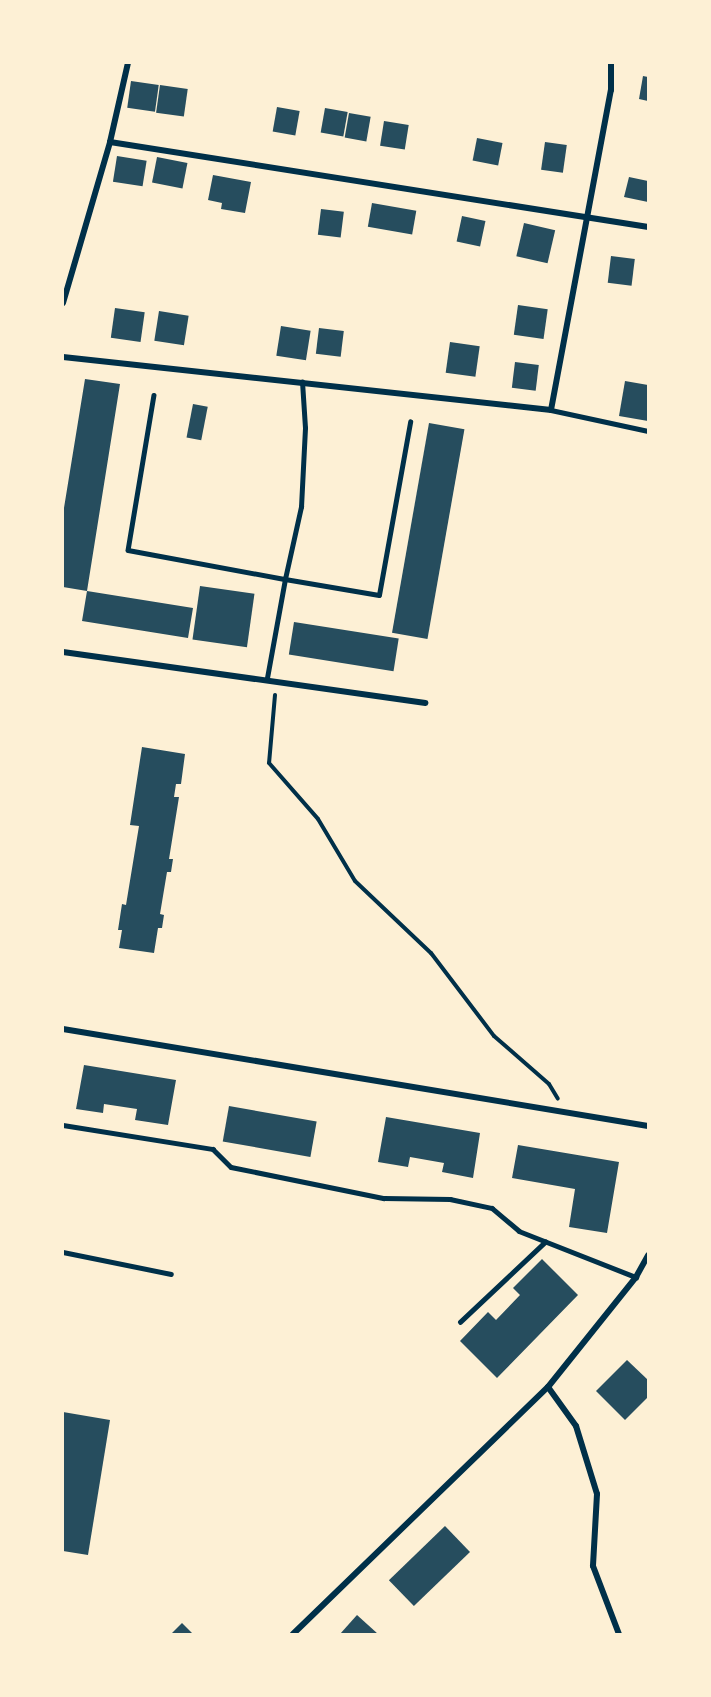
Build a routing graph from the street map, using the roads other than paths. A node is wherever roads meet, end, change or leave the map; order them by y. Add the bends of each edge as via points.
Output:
1 (128, 63) edge
2 (611, 63) edge
3 (110, 142) junction
4 (585, 216) junction
5 (648, 227) edge
6 (63, 303) edge
7 (63, 357) edge
8 (302, 382) junction
9 (154, 394) dead end
10 (551, 410) junction
11 (410, 422) dead end
12 (648, 431) edge
13 (285, 579) junction
14 (63, 652) edge
15 (267, 678) junction
16 (425, 703) dead end
17 (63, 1029) edge
18 (63, 1125) edge
19 (648, 1126) edge
20 (545, 1242) junction
21 (63, 1252) edge
22 (648, 1255) edge
23 (171, 1274) dead end
24 (636, 1277) junction
25 (460, 1322) dead end
26 (548, 1387) junction
27 (293, 1634) edge
28 (619, 1634) edge

1 - 3 street
2 - 4 street via 611,90
3 - 4 street
3 - 6 street
4 - 5 street
4 - 10 street
7 - 8 street
8 - 10 street
8 - 13 lane via 305,428 301,507
9 - 13 lane via 128,550
10 - 12 lane
11 - 13 lane via 380,595
13 - 15 lane
14 - 15 street
15 - 16 street
17 - 19 street
18 - 20 lane via 213,1149 231,1167 384,1198 450,1199 492,1208 519,1231
20 - 24 lane
20 - 25 lane
21 - 23 lane
22 - 24 street
24 - 26 street
26 - 27 street
26 - 28 street via 576,1426 597,1494 593,1566

